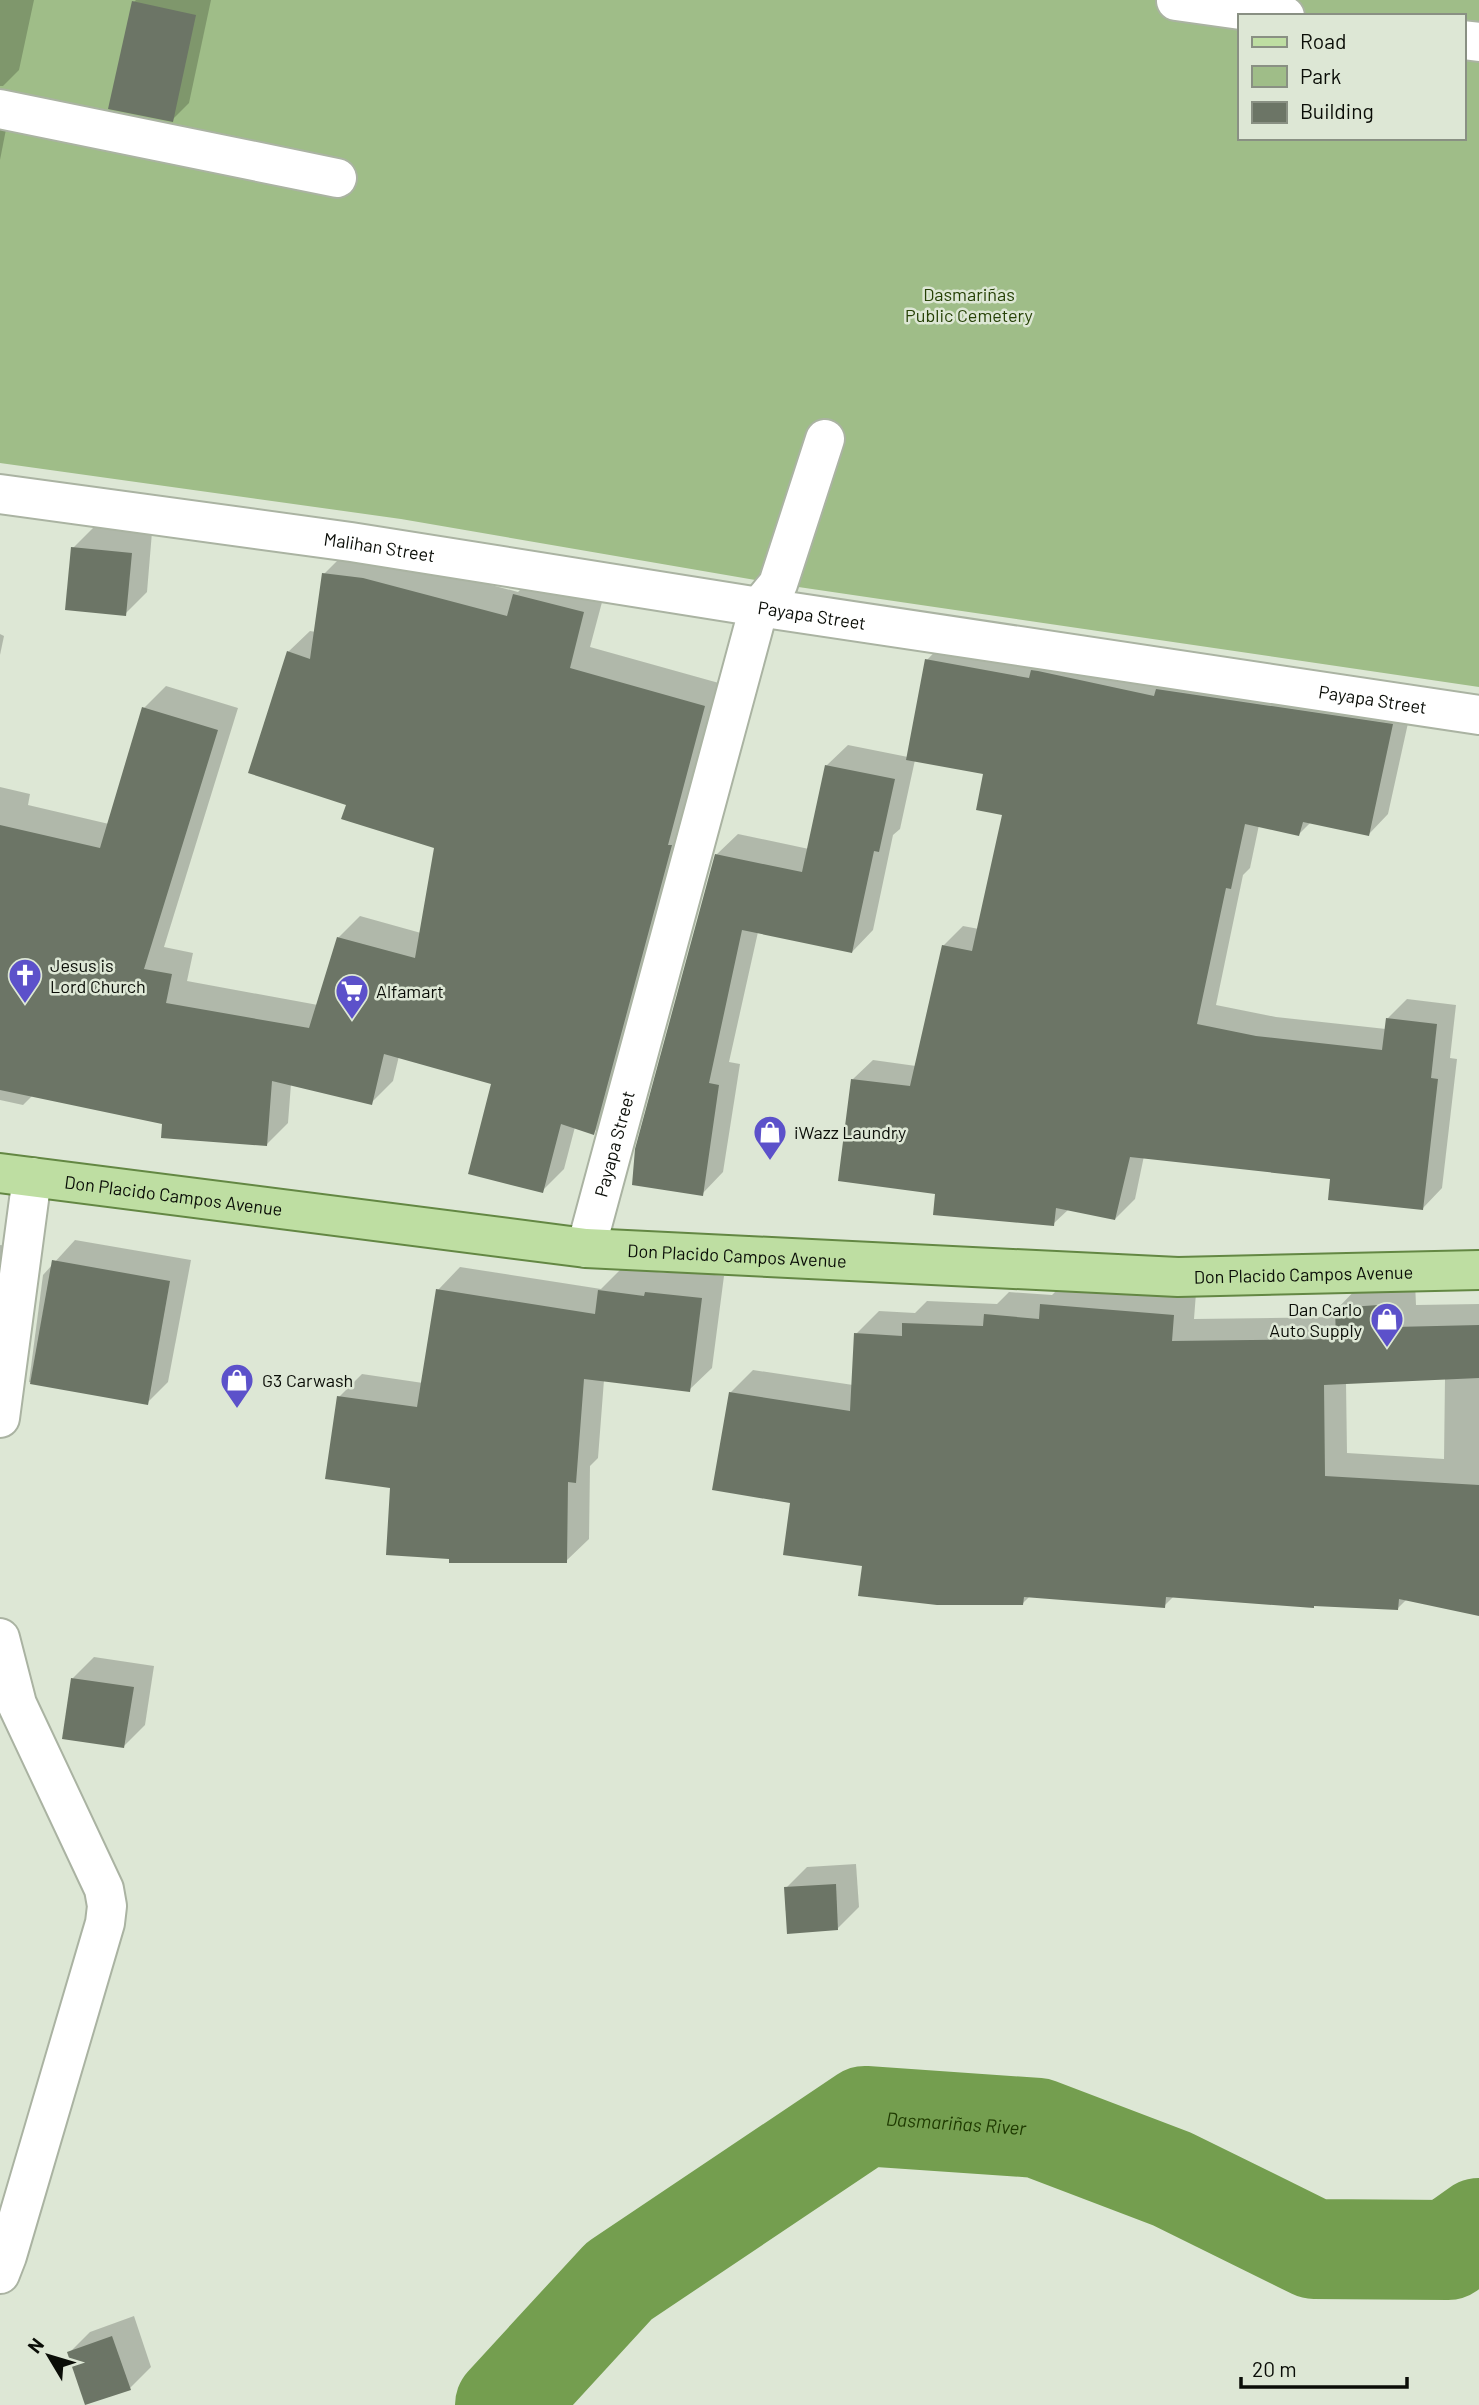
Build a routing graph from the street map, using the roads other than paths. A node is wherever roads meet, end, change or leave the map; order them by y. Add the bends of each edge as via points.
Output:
1 (1176, 1) edge
2 (1270, 14) edge
3 (0, 109) edge
4 (337, 178) dead end
5 (825, 439) dead end
6 (0, 494) edge
7 (759, 607) junction
8 (1479, 715) edge
9 (16, 1175) edge
10 (586, 1248) junction
11 (1479, 1270) edge
12 (0, 1418) edge
13 (0, 1638) edge
14 (0, 2274) edge

1 - 2 street
3 - 4 street
5 - 7 street via 778,584
6 - 7 street, Malihan Street via 339,540
7 - 8 street, Payapa Street
7 - 10 street, Payapa Street
9 - 10 main road, Don Placido Campos Avenue
9 - 12 street
10 - 11 main road, Don Placido Campos Avenue via 1178,1277
13 - 14 street via 17,1704 104,1889 107,1906

